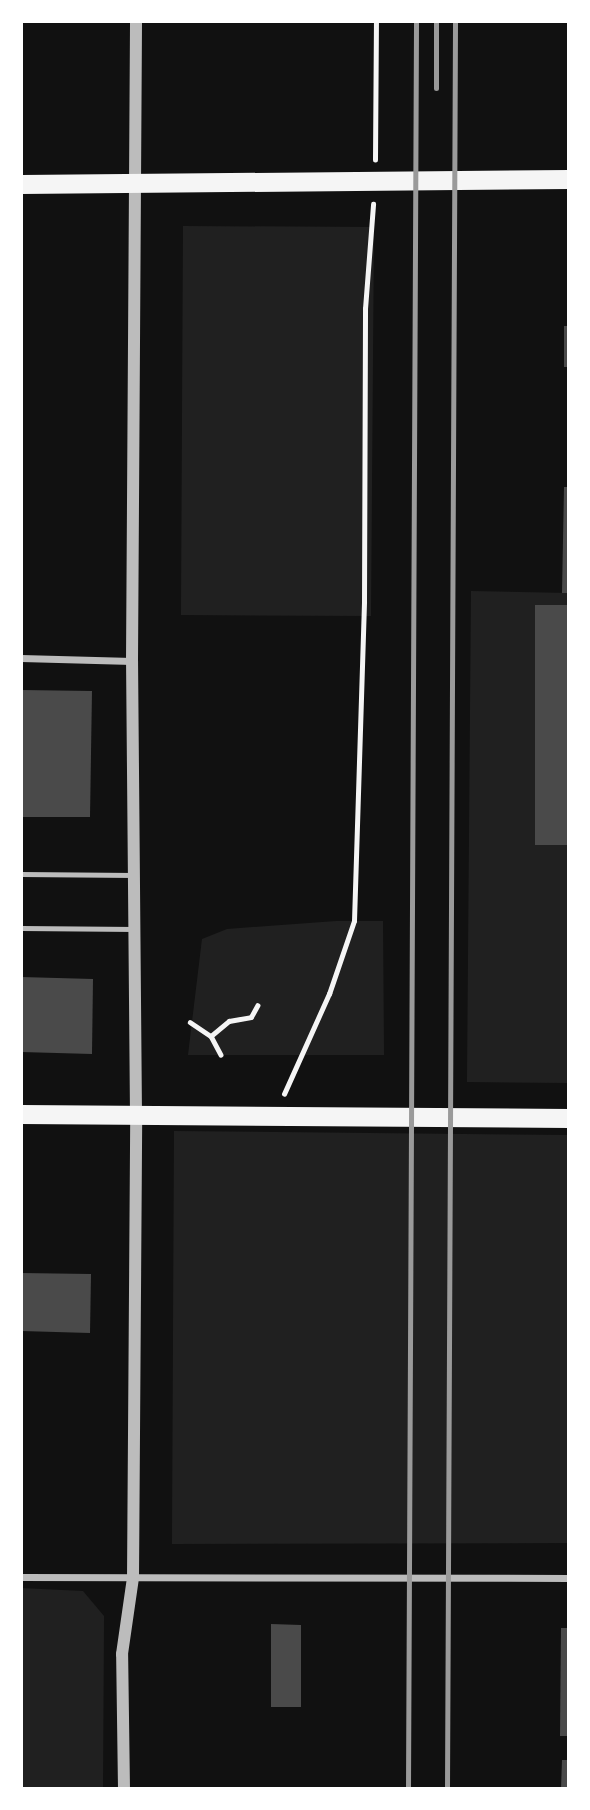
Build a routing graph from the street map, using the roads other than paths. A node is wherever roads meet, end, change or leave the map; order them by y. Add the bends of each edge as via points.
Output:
1 (136, 21) edge
2 (569, 179) edge
3 (21, 184) edge
4 (136, 184) junction
5 (21, 658) edge
6 (132, 661) junction
7 (21, 874) edge
8 (134, 875) junction
9 (21, 928) edge
10 (135, 929) junction
11 (21, 1114) edge
12 (136, 1115) junction
13 (569, 1118) edge
14 (21, 1577) edge
15 (133, 1578) junction
16 (569, 1578) edge
17 (124, 1789) edge

1 - 4 street
2 - 4 highway
3 - 4 highway
4 - 6 street
5 - 6 street
6 - 8 street
7 - 8 lane
8 - 10 street
9 - 10 lane
10 - 12 street
11 - 12 highway
12 - 13 highway
12 - 15 street
14 - 15 street
15 - 16 street
15 - 17 street via 122,1654

